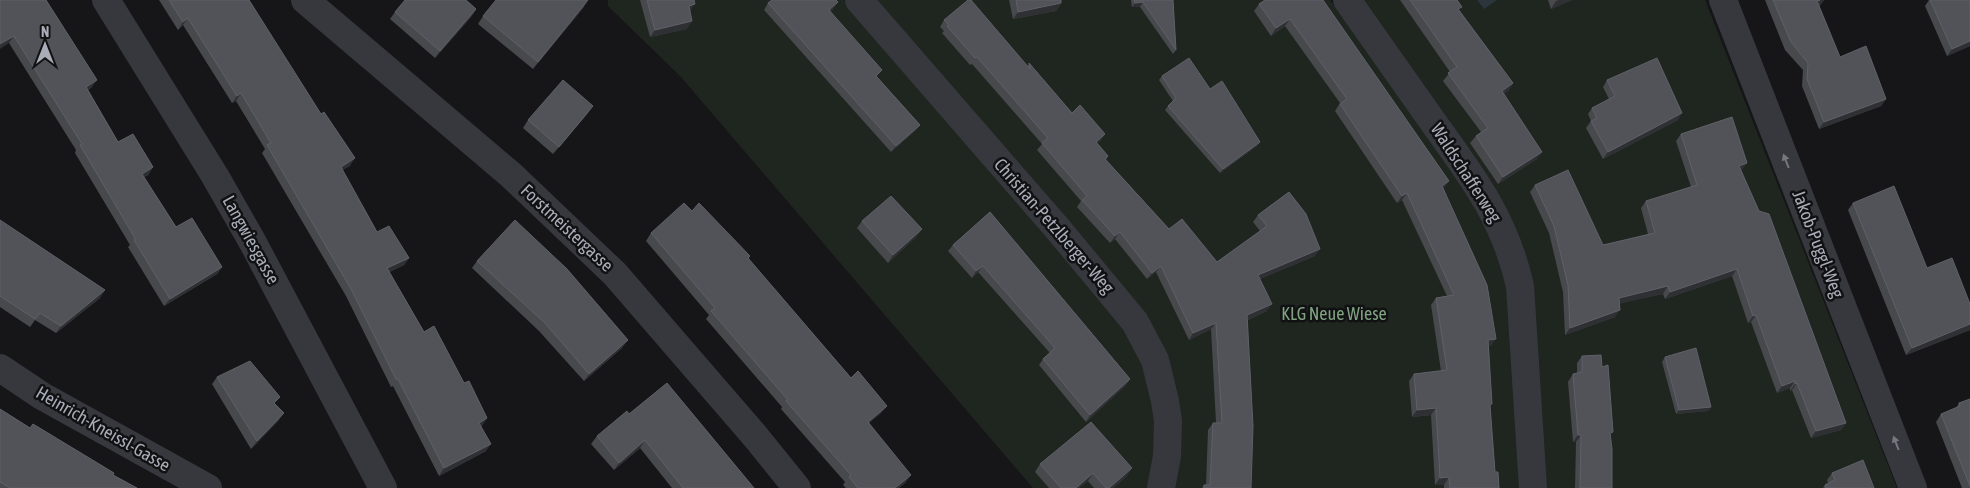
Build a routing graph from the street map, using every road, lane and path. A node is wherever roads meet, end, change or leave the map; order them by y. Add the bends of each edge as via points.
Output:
1 (106, 0) edge
2 (305, 0) edge
3 (859, 0) edge
4 (1347, 0) edge
5 (1723, 0) edge
6 (0, 368) edge
7 (208, 488) edge
8 (383, 488) edge
9 (797, 488) edge
10 (1160, 488) edge
11 (1533, 488) edge
12 (1913, 488) edge

1 - 8 street, Langwiesgasse via 220,184
2 - 9 street, Forstmeistergasse via 511,175 615,274
3 - 10 street, Christian-Petzlberger-Weg via 1135,322 1155,360 1165,401 1167,456
4 - 11 street, Waldschafferweg via 1479,186 1506,236 1520,286
12 -> 5 street, Jakob-Puggl-Weg
6 - 7 street, Heinrich-Kneissl-Gasse via 42,396

